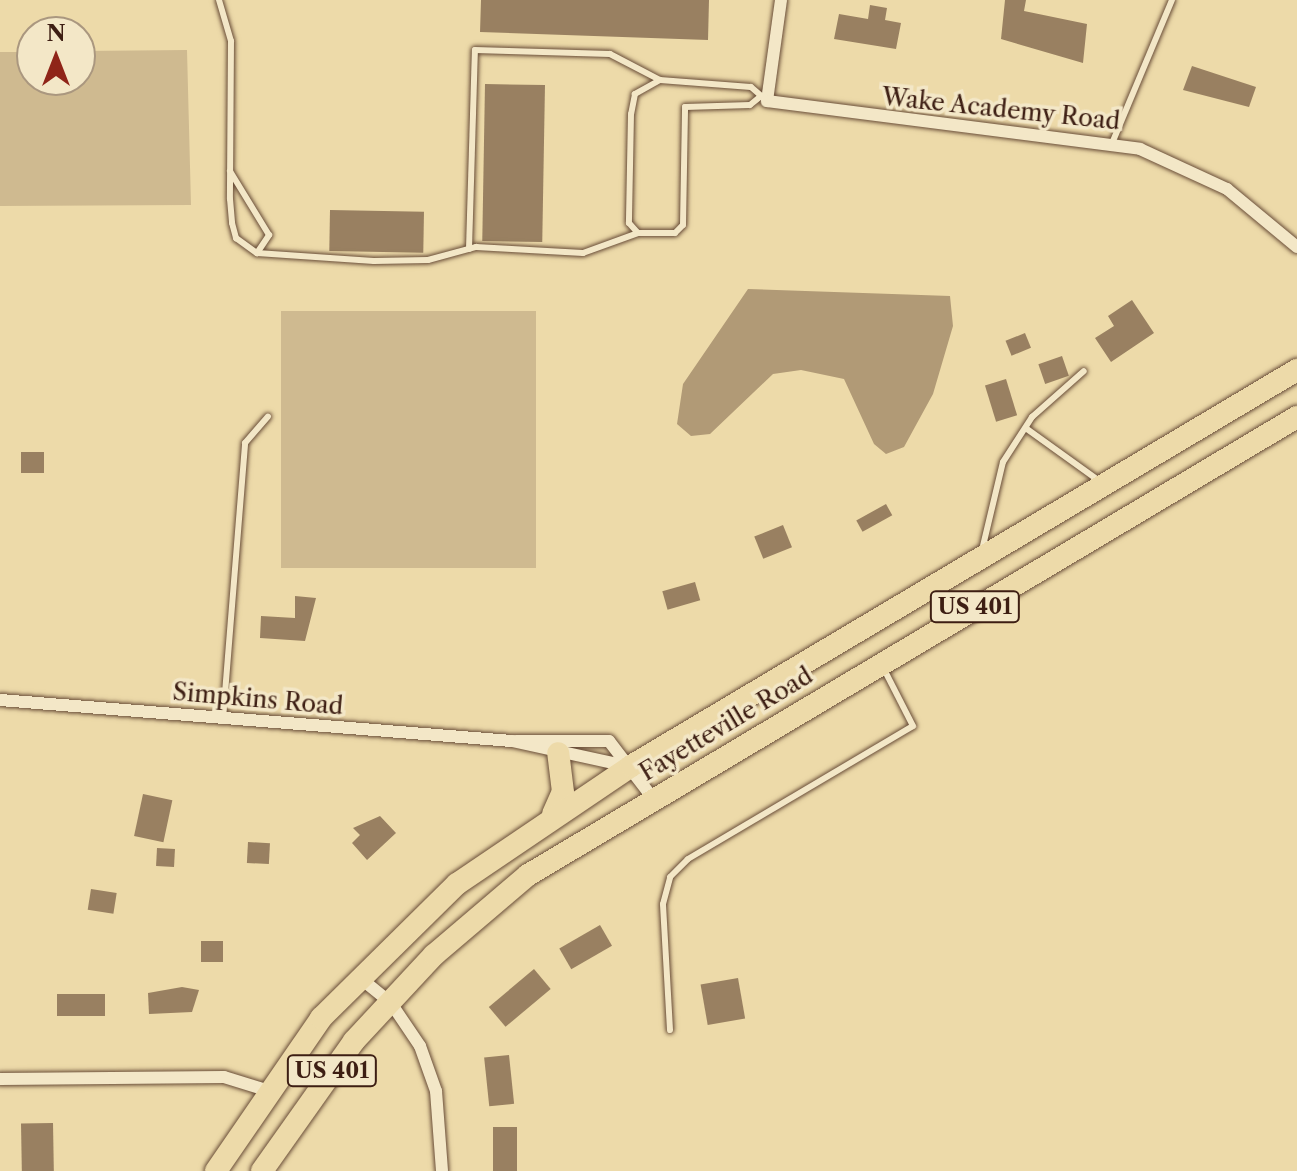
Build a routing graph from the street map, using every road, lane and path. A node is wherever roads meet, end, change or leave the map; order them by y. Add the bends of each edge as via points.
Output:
1 (219, 0) edge
2 (781, 0) edge
3 (1172, 0) edge
4 (660, 80) junction
5 (764, 98) junction
6 (1113, 141) junction
7 (230, 171) junction
8 (638, 233) junction
9 (1297, 247) edge
10 (469, 249) junction
11 (257, 253) junction
12 (1297, 370) edge
13 (1084, 371) dead end
14 (268, 417) dead end
15 (1297, 417) edge
16 (1027, 429) junction
17 (1105, 484) junction
18 (981, 558) junction
19 (880, 663) junction
20 (0, 700) edge
21 (223, 718) junction
22 (512, 741) junction
23 (558, 753) junction
24 (631, 766) junction
25 (652, 797) junction
26 (553, 814) junction
27 (359, 977) junction
28 (391, 1002) junction
29 (670, 1030) dead end
30 (0, 1079) edge
31 (266, 1090) junction
32 (216, 1171) edge
33 (262, 1171) edge
34 (442, 1171) edge

1 - 7 lane via 231,41
2 - 5 street
3 - 6 lane
4 - 5 lane via 751,87
4 - 8 lane via 635,94 631,114 629,223
4 - 10 lane via 610,54 475,50
5 - 6 street, Wake Academy Road
5 - 8 lane via 750,105 685,107 683,225 675,233
6 - 9 street, Wake Academy Road via 1227,189
7 - 11 lane via 236,238
7 - 11 lane via 269,235
8 - 10 lane via 583,253
10 - 11 lane via 428,260
12 - 17 highway, Fayetteville Road / US 401
13 - 16 lane
14 - 21 lane via 245,443
15 - 19 highway, Fayetteville Road / US 401
16 - 17 lane
16 - 18 lane via 1003,462
17 - 18 highway, Fayetteville Road / US 401
18 - 24 highway, Fayetteville Road / US 401
19 - 25 highway, Fayetteville Road / US 401
19 - 29 lane via 913,726 688,859 670,877 663,904
20 - 21 street, Simpkins Road
21 - 22 street, Simpkins Road
22 - 23 street, Simpkins Road
22 - 24 street, Simpkins Road via 609,741
23 - 24 street, Simpkins Road
23 - 26 highway via 563,792
24 - 25 street, Simpkins Road
24 - 26 highway, Fayetteville Road / US 401
25 - 28 highway, Fayetteville Road / US 401 via 528,875 434,955
26 - 27 highway, Fayetteville Road / US 401 via 457,884
27 - 28 street
27 - 31 highway, Fayetteville Road / US 401
28 - 33 highway, Fayetteville Road / US 401 via 354,1041
28 - 34 street via 420,1046 436,1091
30 - 31 street via 224,1077
31 - 32 highway, Fayetteville Road / US 401

